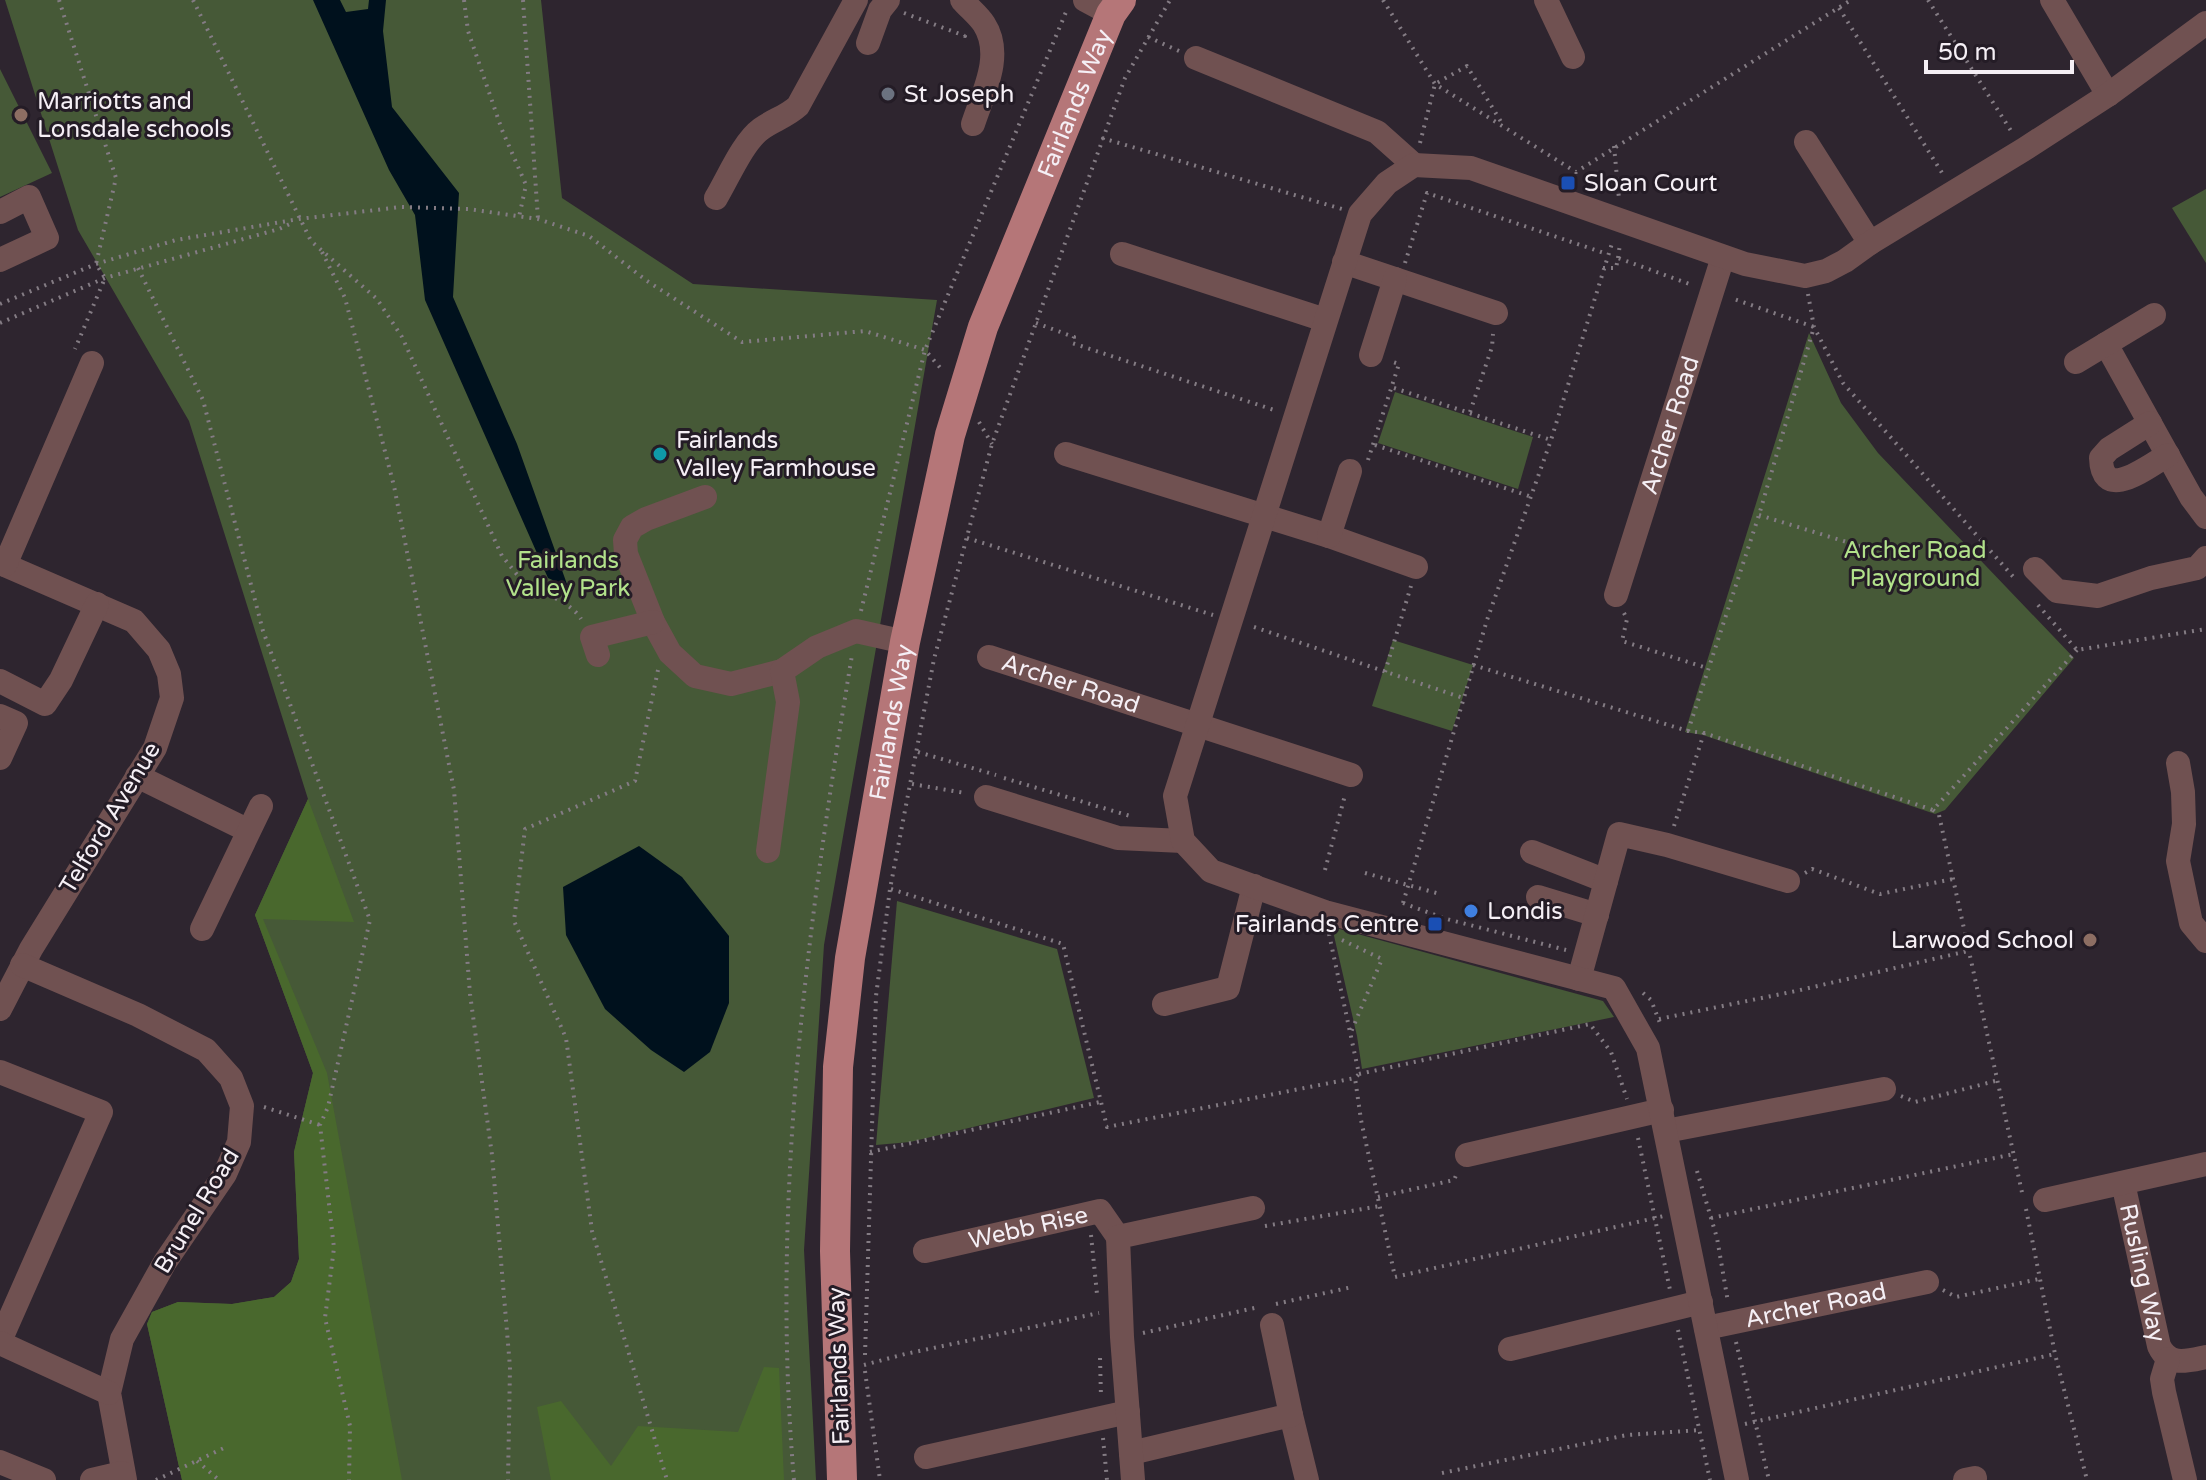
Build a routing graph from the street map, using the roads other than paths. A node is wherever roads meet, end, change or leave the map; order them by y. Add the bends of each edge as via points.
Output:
1 (856, 0) edge
2 (1546, 0) edge
3 (2052, 0) edge
4 (886, 3) edge
5 (1096, 6) edge
6 (969, 7) edge
7 (2206, 23) edge
8 (868, 43) dead end
9 (1573, 57) dead end
10 (1196, 58) road end
11 (2108, 95) junction
12 (973, 124) dead end
13 (1806, 142) dead end
14 (1414, 165) junction
15 (716, 198) dead end
16 (0, 212) edge
17 (1870, 243) junction
18 (1122, 254) dead end
19 (1723, 257) junction
20 (0, 260) edge
21 (1344, 262) junction
22 (1397, 280) junction
23 (1496, 313) road end
24 (2154, 315) dead end
25 (1325, 320) junction
26 (2106, 344) junction
27 (1371, 355) road end
28 (2076, 362) dead end
29 (92, 363) road end
30 (2150, 423) junction
31 (1066, 454) dead end
32 (2168, 455) junction
33 (1350, 471) road end
34 (705, 497) dead end
35 (1263, 516) junction
36 (2206, 517) edge
37 (1329, 536) junction
38 (2206, 558) edge
39 (2, 564) edge
40 (1416, 567) road end
41 (2026, 575) road end
42 (1616, 595) road end
43 (97, 604) junction
44 (658, 632) junction
45 (905, 642) junction
46 (595, 646) road end
47 (989, 657) dead end
48 (782, 671) junction
49 (0, 681) edge
50 (0, 716) edge
51 (1198, 724) junction
52 (0, 758) edge
53 (2178, 763) dead end
54 (1351, 775) road end
55 (137, 776) junction
56 (986, 797) road end
57 (261, 806) dead end
58 (247, 830) junction
59 (1183, 841) junction
60 (768, 851) dead end
61 (1532, 852) dead end
62 (1606, 881) junction
63 (1788, 881) road end
64 (1254, 886) junction
65 (1538, 897) dead end
66 (1597, 915) junction
67 (202, 929) dead end
68 (2206, 941) edge
69 (22, 965) junction
70 (1579, 979) junction
71 (1164, 1004) dead end
72 (0, 1009) edge
73 (0, 1072) edge
74 (1884, 1089) road end
75 (1664, 1121) junction
76 (1467, 1155) road end
77 (2206, 1164) edge
78 (2123, 1183) junction
79 (2045, 1200) dead end
80 (1253, 1208) road end
81 (1118, 1237) junction
82 (925, 1251) dead end
83 (1927, 1282) road end
84 (1701, 1302) junction
85 (1272, 1325) dead end
86 (1706, 1328) junction
87 (0, 1342) edge
88 (1510, 1349) dead end
89 (2206, 1357) edge
90 (2168, 1359) junction
91 (109, 1393) junction
92 (1128, 1412) junction
93 (1291, 1415) junction
94 (1131, 1453) junction
95 (926, 1457) dead end
96 (0, 1462) edge
97 (123, 1476) edge
98 (44, 1480) edge
99 (92, 1480) edge
100 (842, 1480) edge
101 (1133, 1480) edge
102 (1307, 1480) edge
103 (1737, 1480) edge
104 (2185, 1480) edge

1 - 15 street via 798,106 752,137
2 - 9 street
3 - 11 street
4 - 8 street
5 - 45 main road, Fairlands Way via 950,435
6 - 12 street via 985,25 993,46
7 - 11 street
10 - 14 street via 1377,132
11 - 17 street
13 - 17 street
14 - 19 street via 1471,168
14 - 21 street via 1387,183 1360,214
16 - 20 street via 29,197 47,238
17 - 19 street via 1826,271 1805,276
18 - 25 street
19 - 42 street, Archer Road
21 - 22 street
21 - 25 street
22 - 23 street
22 - 27 street
24 - 26 street
25 - 35 street
26 - 28 street
26 - 30 street
29 - 39 street, Telford Avenue
30 - 32 street
30 - 32 street via 2109,449 2101,458 2101,469 2106,477 2125,480
31 - 35 street
32 - 36 street
33 - 37 street
34 - 44 street via 646,519 632,527 625,540
35 - 37 street
35 - 51 street
37 - 40 street
38 - 41 street via 2197,568 2098,596 2057,591
39 - 43 street, Telford Avenue
43 - 49 street via 45,704
43 - 55 street, Telford Avenue via 134,621 159,650 169,674 172,698 155,748
44 - 46 street
44 - 48 street via 670,653 695,676 731,684
45 - 48 street via 856,631 817,647
45 - 100 main road, Fairlands Way via 850,958 838,1067 835,1251
47 - 51 street, Archer Road
48 - 60 street via 788,702
50 - 52 street via 16,723
51 - 54 street, Archer Road
51 - 59 street via 1175,796
53 - 68 street via 2184,824 2178,861 2191,923
55 - 58 street
55 - 69 street, Telford Avenue
56 - 59 street via 1118,838
57 - 58 street
58 - 67 street
59 - 64 street via 1211,871
61 - 62 street
62 - 63 street via 1619,834
62 - 66 street
64 - 70 street via 1327,923
64 - 71 street via 1228,988
65 - 66 street
66 - 70 street
69 - 72 street, Telford Avenue
69 - 91 street, Brunel Road via 206,1050 231,1078 242,1106 239,1142 225,1174 165,1262 122,1339
70 - 75 street via 1614,988 1648,1048
73 - 87 street via 101,1112
74 - 75 street
75 - 76 street via 1633,1117
75 - 84 street
77 - 78 street, Rusling Way
78 - 79 street, Rusling Way
78 - 90 street, Rusling Way via 2159,1346
80 - 81 street, Webb Rise
81 - 82 street, Webb Rise via 1100,1211
81 - 92 street, Webb Rise
83 - 86 street, Archer Road
84 - 86 street
84 - 88 street
85 - 93 street
86 - 103 street
87 - 91 street
89 - 90 street, Rusling Way
90 - 104 street, Rusling Way via 2162,1379
91 - 97 street, Brunel Road
92 - 94 street, Webb Rise
92 - 95 street
93 - 94 street
93 - 102 street
94 - 101 street, Webb Rise
96 - 98 street
97 - 99 street

